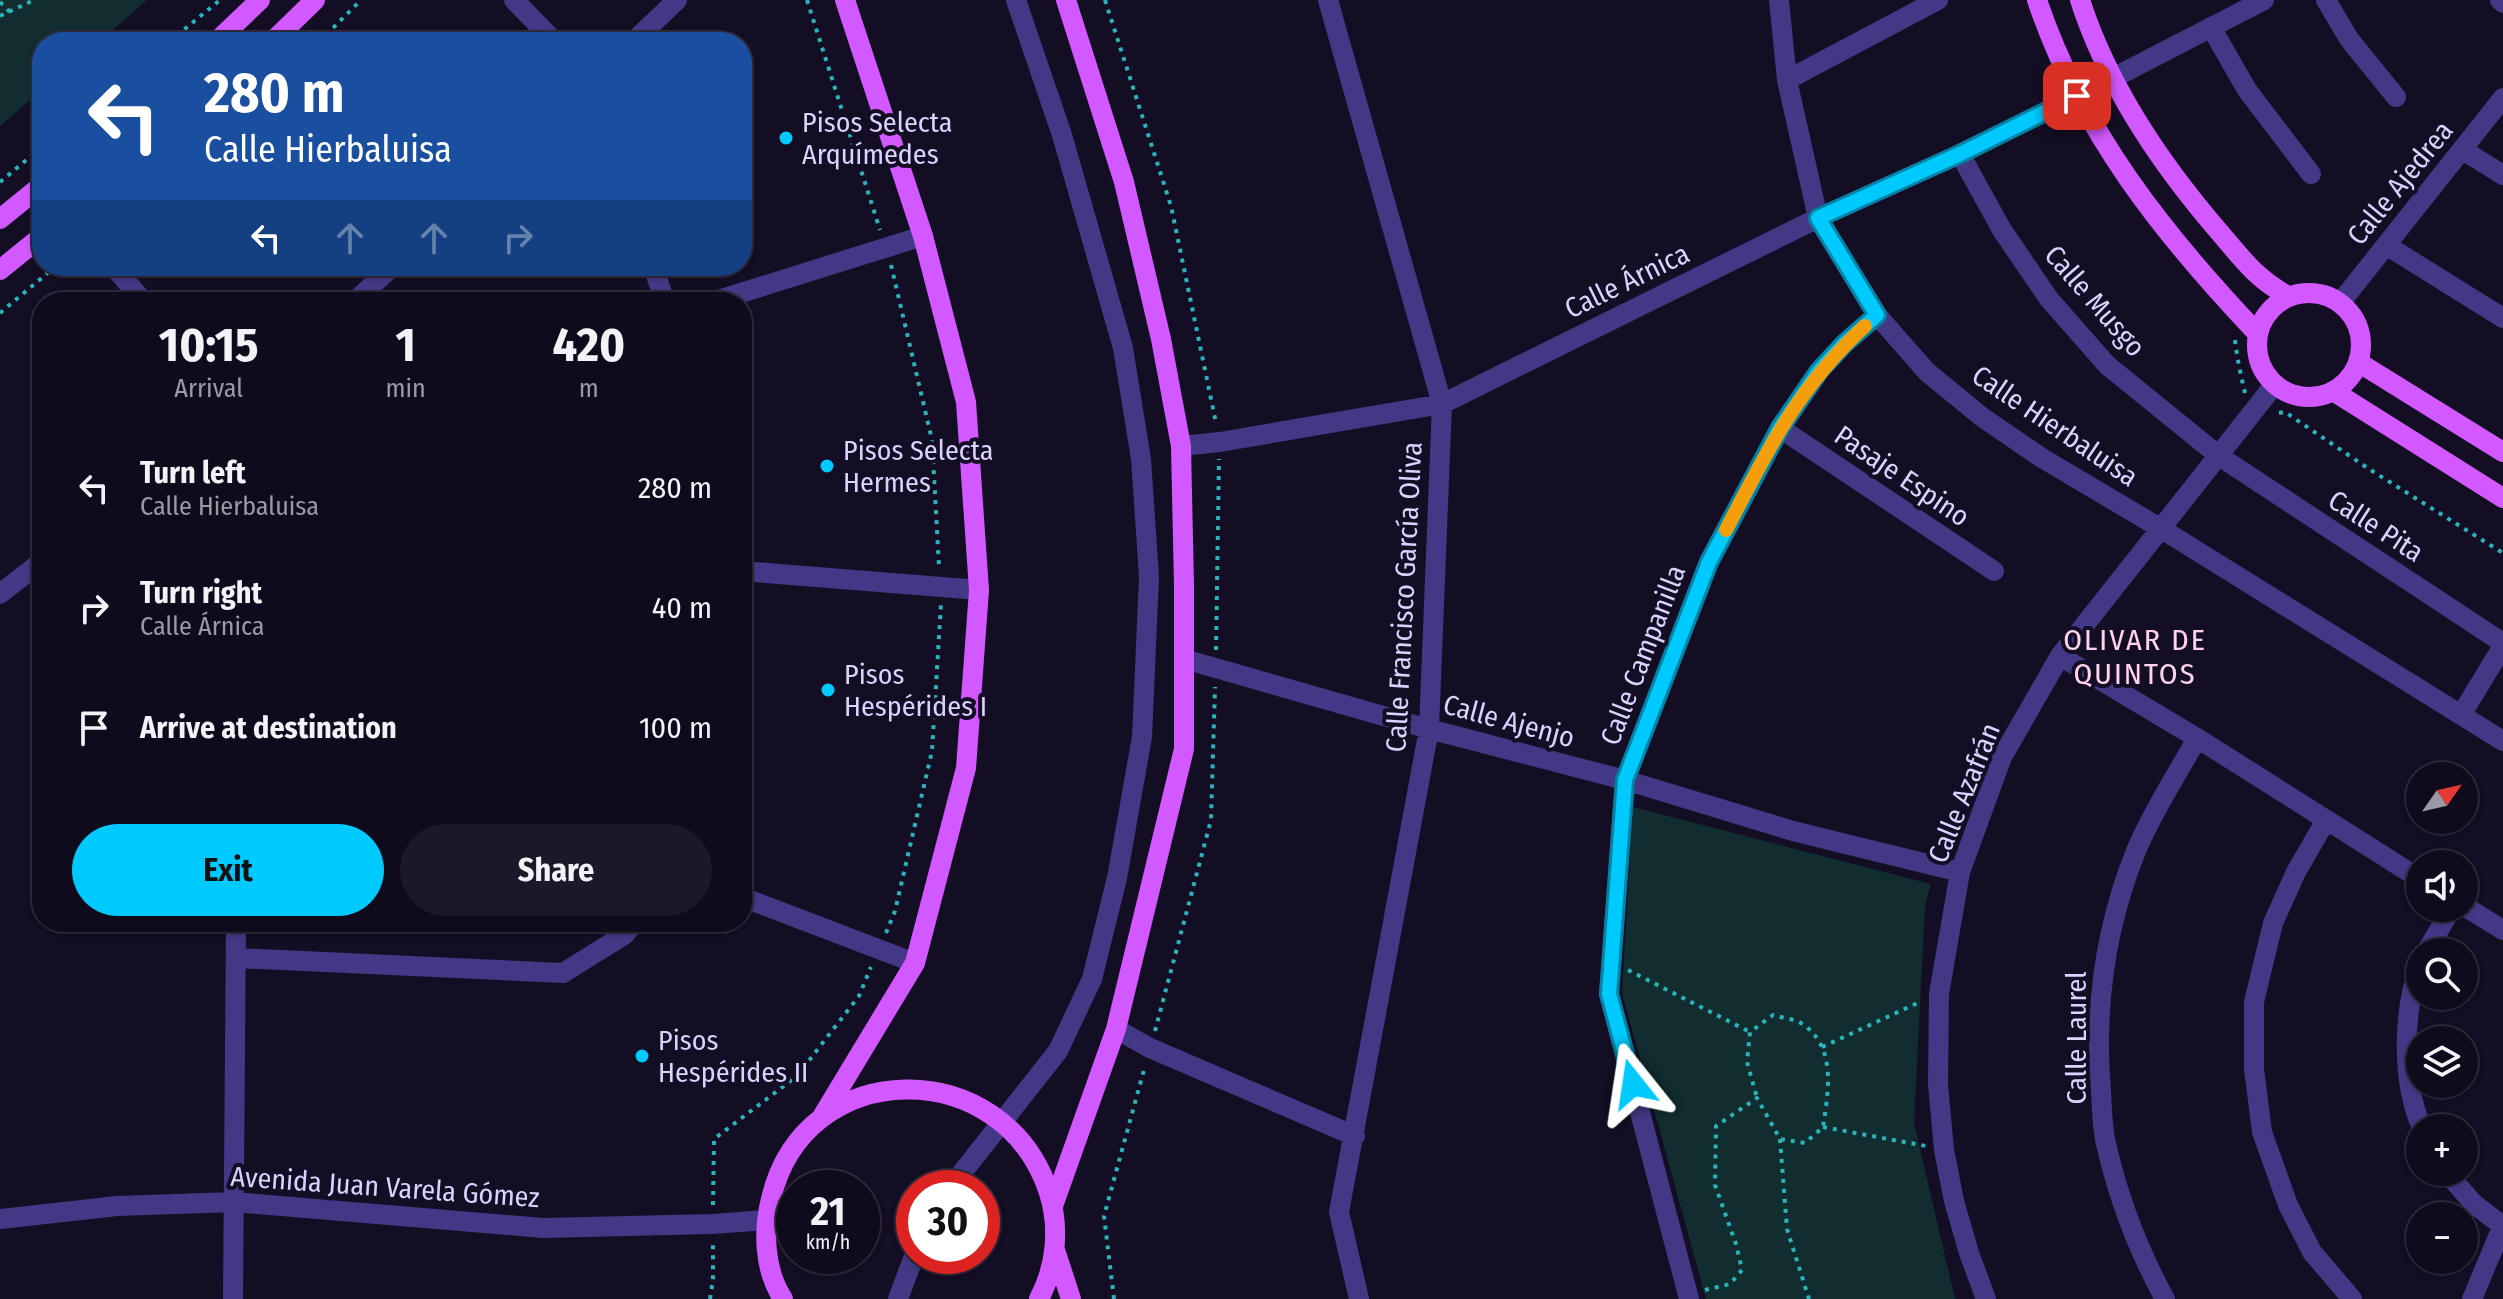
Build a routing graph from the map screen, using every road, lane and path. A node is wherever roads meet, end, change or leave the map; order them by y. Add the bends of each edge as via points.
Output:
1 (34, 0) edge
2 (220, 0) edge
3 (260, 0) edge
4 (315, 0) edge
5 (361, 0) edge
6 (514, 0) edge
7 (677, 0) edge
8 (807, 0) edge
9 (845, 0) edge
10 (1016, 0) edge
11 (1029, 0) edge
12 (1066, 0) edge
13 (1328, 0) edge
14 (1779, 0) edge
15 (1938, 0) edge
16 (2037, 0) edge
17 (2080, 0) edge
18 (2264, 0) edge
19 (2326, 0) edge
20 (0, 2) edge
21 (10, 12) junction
22 (0, 16) edge
23 (2211, 27) junction
24 (181, 32) edge
25 (226, 32) edge
26 (282, 32) edge
27 (329, 32) edge
28 (545, 32) edge
29 (643, 32) edge
30 (2113, 78) junction
31 (1787, 80) junction
32 (2077, 96) junction
33 (2396, 97) dead end
34 (2503, 98) edge
35 (2463, 150) junction
36 (1960, 154) junction
37 (32, 155) edge
38 (2311, 174) dead end
39 (2503, 175) edge
40 (0, 182) edge
41 (32, 193) edge
42 (1818, 218) junction
43 (0, 219) edge
44 (923, 236) junction
45 (32, 244) edge
46 (2386, 245) junction
47 (885, 248) junction
48 (0, 270) edge
49 (44, 276) edge
50 (122, 276) edge
51 (382, 276) edge
52 (135, 292) edge
53 (365, 292) edge
54 (744, 292) edge
55 (2288, 296) junction
56 (2340, 303) junction
57 (0, 313) edge
58 (1877, 315) junction
59 (2503, 318) edge
60 (2257, 333) junction
61 (2358, 362) junction
62 (2275, 384) junction
63 (2333, 391) junction
64 (1442, 404) junction
65 (1780, 428) junction
66 (1181, 446) junction
67 (2503, 452) edge
68 (2219, 456) junction
69 (2503, 498) edge
70 (2160, 528) junction
71 (32, 569) edge
72 (1994, 571) dead end
73 (752, 572) edge
74 (940, 587) junction
75 (979, 590) junction
76 (0, 594) edge
77 (2503, 644) edge
78 (2060, 656) junction
79 (1184, 659) junction
80 (2461, 715) junction
81 (1429, 729) junction
82 (2197, 738) junction
83 (2503, 741) edge
84 (1625, 780) junction
85 (2326, 820) junction
86 (2406, 870) edge
87 (1960, 872) junction
88 (752, 901) edge
89 (2478, 915) edge
90 (2503, 930) edge
91 (236, 932) edge
92 (627, 932) edge
93 (879, 949) junction
94 (236, 958) junction
95 (1611, 961) junction
96 (915, 963) junction
97 (1939, 994) junction
98 (2410, 1010) edge
99 (1116, 1029) junction
100 (1750, 1032) junction
101 (1822, 1047) junction
102 (1757, 1098) junction
103 (2417, 1114) edge
104 (822, 1117) junction
105 (1004, 1122) junction
106 (1823, 1127) junction
107 (1355, 1136) junction
108 (1780, 1139) junction
109 (1944, 1150) junction
110 (964, 1170) edge
111 (2458, 1186) edge
112 (234, 1202) junction
113 (1053, 1206) junction
114 (0, 1219) edge
115 (766, 1220) junction
116 (713, 1224) junction
117 (2503, 1226) edge
118 (1055, 1250) junction
119 (907, 1274) edge
120 (777, 1296) edge
121 (1688, 1297) edge
122 (233, 1299) edge
123 (710, 1299) edge
124 (898, 1299) edge
125 (1039, 1299) edge
126 (1071, 1299) edge
127 (1359, 1299) edge
128 (1809, 1299) edge
129 (1986, 1299) edge
130 (2165, 1299) edge
131 (2352, 1299) edge
132 (2472, 1299) edge

1 - 21 path
2 - 24 path
3 - 25 main road
4 - 26 main road
5 - 27 path
6 - 28 street
7 - 29 street
8 - 47 path
9 - 44 main road
10 - 105 street via 1123,348 1141,459 1149,577 1142,737 1117,878 1092,979 1058,1051
11 - 105 street via 1132,343 1154,513 1156,652 1151,738 1128,873 1098,985 1066,1054 1033,1098
12 - 66 main road via 1124,182
13 - 64 street, Calle Francisco García Oliva
14 - 31 street, Calle Hierbaluisa
15 - 31 street
16 - 32 main road
17 - 30 main road
18 - 23 street
19 - 33 street via 2349,39
20 - 21 path
21 - 22 path
23 - 30 street
23 - 38 street via 2247,90
30 - 55 main road via 2187,194 2265,283
31 - 42 street, Calle Hierbaluisa
32 - 36 street, Calle Árnica
32 - 60 main road via 2166,231
34 - 35 street, Calle Ajedrea
35 - 39 street
35 - 46 street, Calle Ajedrea
36 - 42 street, Calle Árnica
36 - 68 street, Calle Musgo via 2049,299 2107,365
37 - 40 path
41 - 43 main road
42 - 58 street, Calle Hierbaluisa
42 - 64 street, Calle Árnica
44 - 47 street
44 - 75 main road via 966,402
45 - 48 main road
46 - 56 street, Calle Ajedrea
46 - 59 street
47 - 54 street
47 - 74 path via 932,440
49 - 57 path
50 - 52 street
51 - 53 street
55 - 56 main road via 2324,294
55 - 60 main road via 2274,305
56 - 61 main road via 2359,329
58 - 65 street, Calle Campanilla via 1819,371
58 - 70 street, Calle Hierbaluisa via 1927,372 1982,417
60 - 62 main road via 2259,361
61 - 63 main road
61 - 67 main road
62 - 63 main road via 2303,397
62 - 68 street, Calle Azafrán
63 - 69 main road
64 - 66 street, Calle Árnica
64 - 81 street, Calle Francisco García Oliva
65 - 72 street, Pasaje Espino
65 - 84 street, Calle Campanilla via 1709,562
66 - 79 main road
68 - 70 street, Calle Azafrán
68 - 77 street, Calle Pita
70 - 78 street, Calle Azafrán
70 - 80 street, Calle Hierbaluisa
71 - 76 street
73 - 74 street
74 - 75 street
74 - 93 path via 932,751 895,911
75 - 96 main road via 966,768
77 - 80 street
78 - 82 street
78 - 87 street, Calle Azafrán via 2002,757
79 - 81 street, Calle Ajenjo
79 - 99 main road via 1184,749
80 - 83 street, Calle Hierbaluisa
81 - 84 street, Calle Ajenjo
81 - 107 street, Calle Francisco García Oliva
82 - 85 street
82 - 130 street, Calle Laurel via 2137,849 2117,904 2098,1022 2105,1138 2125,1208
84 - 87 street, Calle Ajenjo via 1793,831
84 - 95 street, Calle Campanilla
85 - 86 street
85 - 131 street via 2273,923 2254,1002 2254,1069 2262,1132 2288,1205 2312,1252
87 - 97 street, Calle Azafrán
88 - 93 street
89 - 90 street
91 - 94 street
92 - 94 street via 563,973
93 - 96 street
93 - 116 path via 859,996 797,1076 714,1139
94 - 112 street
95 - 100 path
95 - 121 street, Calle Campanilla via 1609,994
96 - 104 main road
97 - 101 path
97 - 109 street, Calle Azafrán
98 - 103 street via 2408,1066
99 - 107 street
99 - 113 main road
100 - 101 path via 1773,1015 1803,1024
100 - 102 path via 1747,1062
101 - 106 path via 1830,1082
102 - 108 path
102 - 121 path via 1716,1126 1715,1185 1742,1270 1730,1284
104 - 105 main road via 856,1098 907,1089 971,1101
104 - 115 main road via 788,1157 775,1181
105 - 110 street
105 - 113 main road via 1043,1175
106 - 108 path via 1805,1143
106 - 109 path
107 - 127 street, Calle Francisco García Oliva via 1339,1212
108 - 128 path via 1787,1229
109 - 129 street, Calle Azafrán via 1954,1201
111 - 117 street
112 - 114 street, Avenida Juan Varela Gómez via 117,1206
112 - 116 street, Avenida Juan Varela Gómez via 543,1228
112 - 122 street
113 - 118 main road
115 - 116 street, Avenida Juan Varela Gómez
115 - 120 main road via 767,1256
116 - 123 path
117 - 132 street
118 - 125 main road
118 - 126 main road
119 - 124 street

